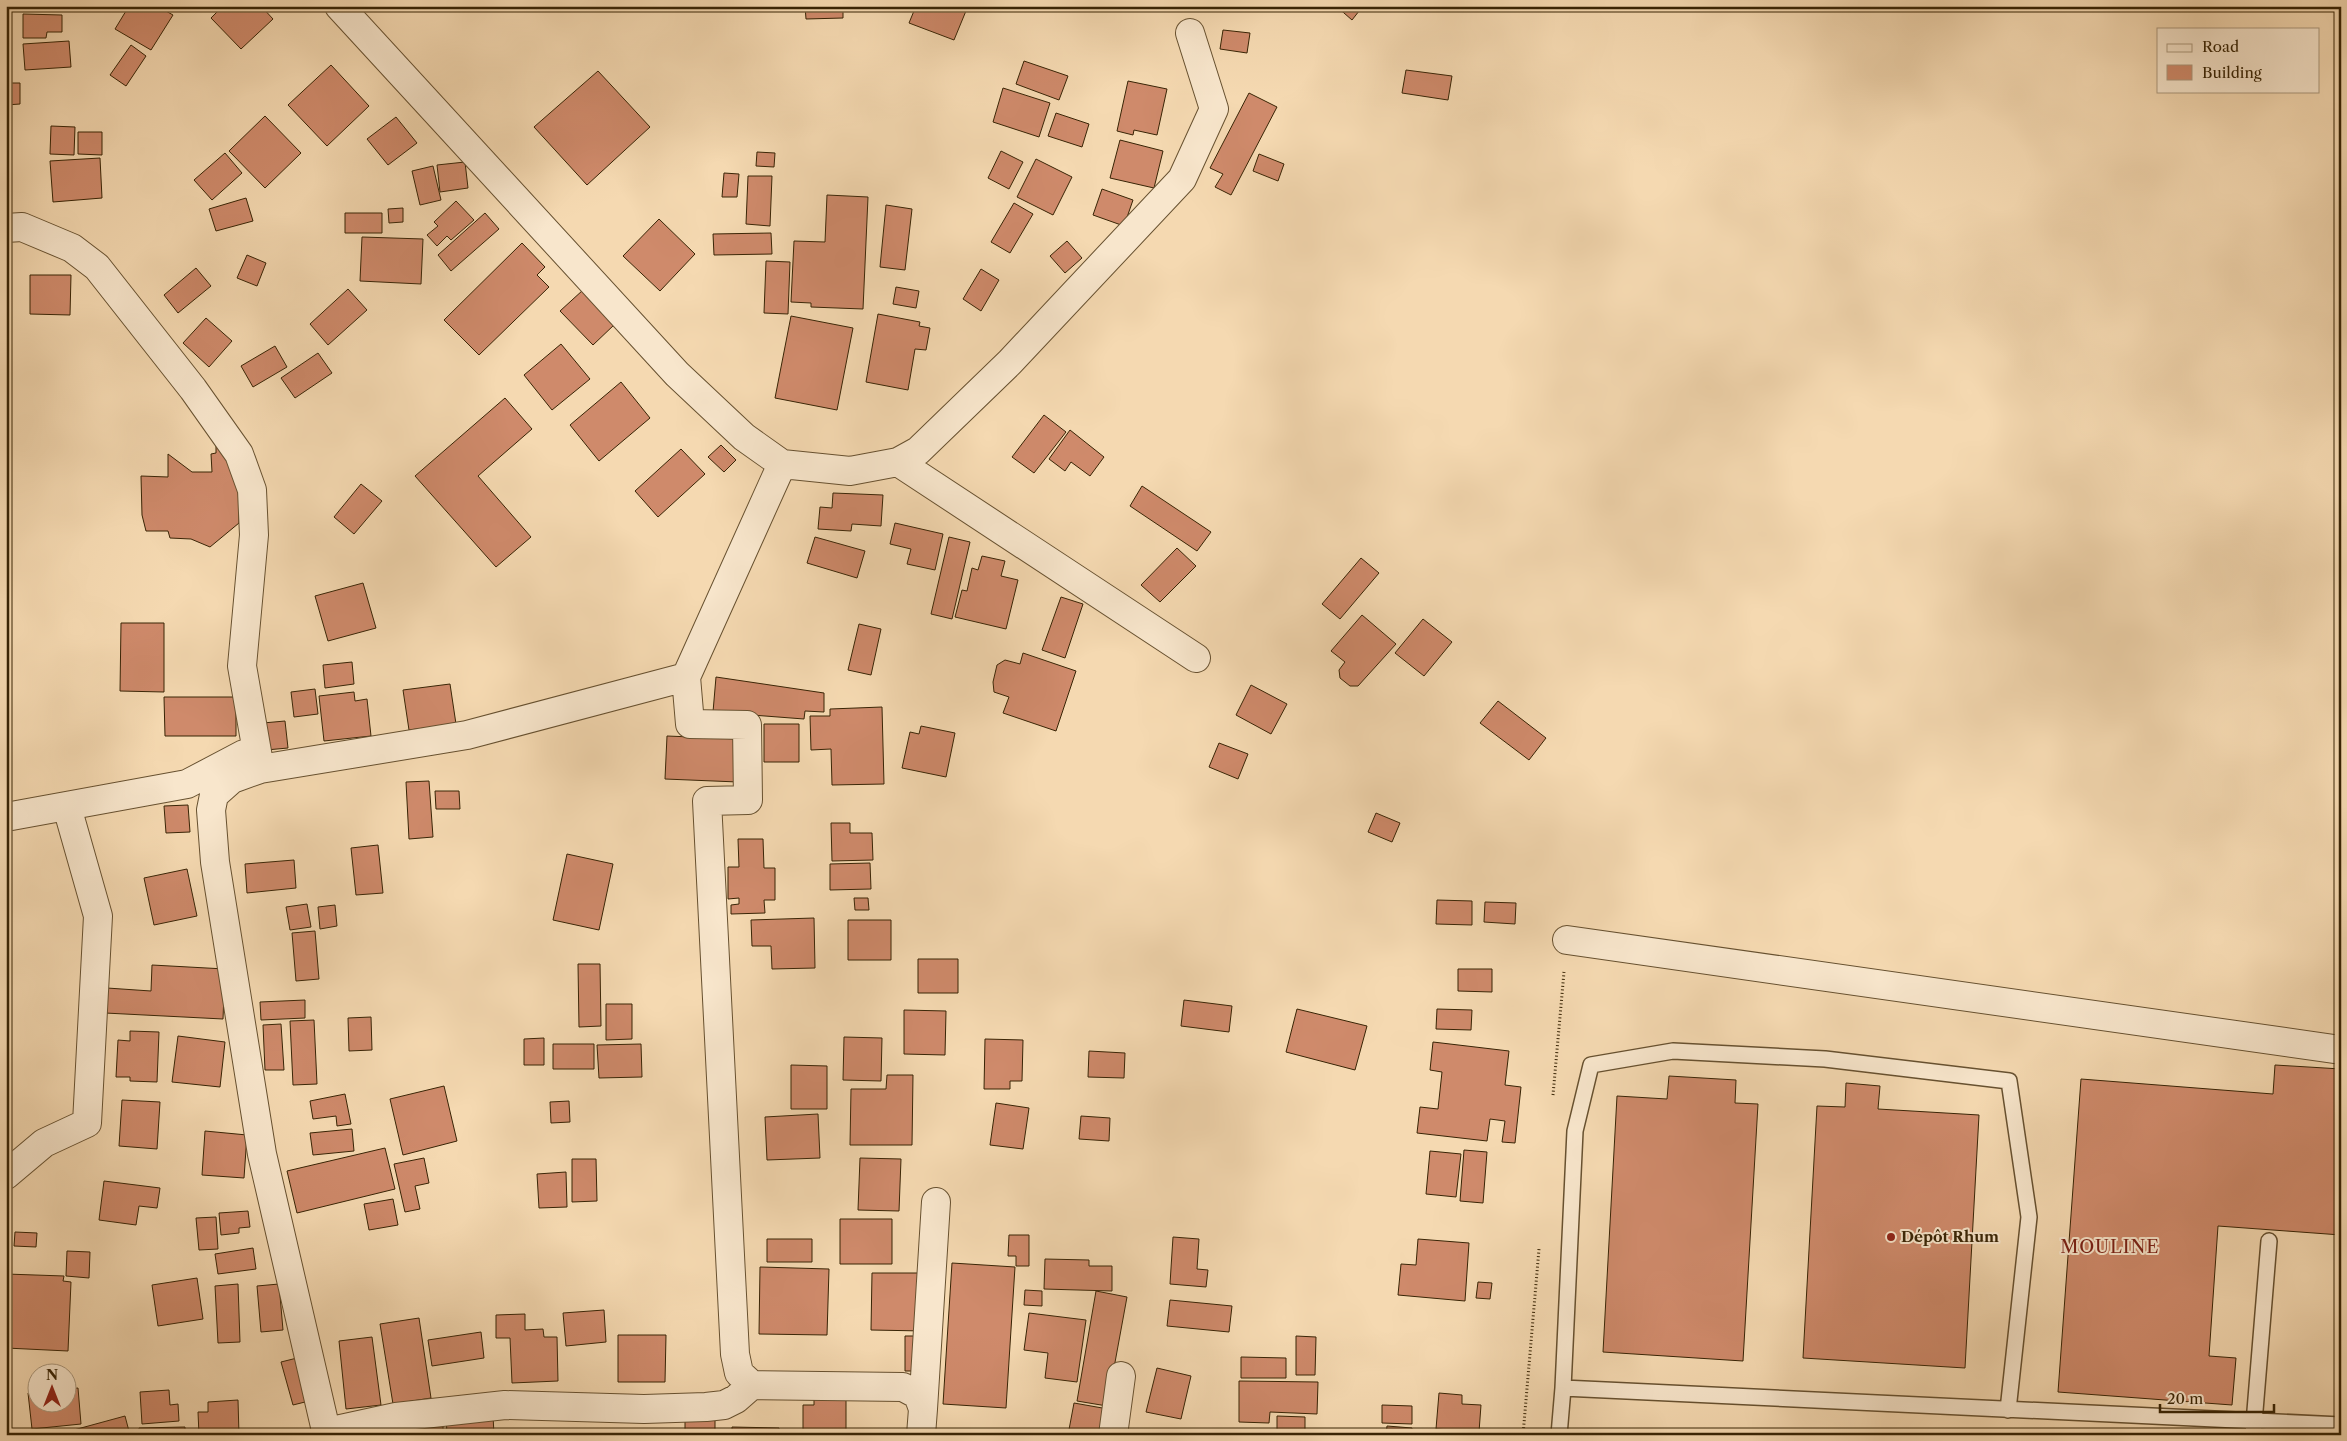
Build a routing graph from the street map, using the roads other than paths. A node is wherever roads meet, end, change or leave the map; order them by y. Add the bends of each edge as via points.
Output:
1 (339, 6) edge
2 (1190, 33) dead end
3 (6, 228) edge
4 (898, 462) junction
5 (782, 464) junction
6 (1196, 658) dead end
7 (686, 677) junction
8 (258, 758) junction
9 (67, 807) junction
10 (6, 817) edge
11 (1567, 940) dead end
12 (2341, 1050) edge
13 (6, 1175) edge
14 (936, 1202) dead end
15 (2269, 1241) dead end
16 (1121, 1376) dead end
17 (752, 1385) junction
18 (1563, 1388) junction
19 (2008, 1410) junction
20 (922, 1422) edge
21 (2341, 1425) edge
22 (2254, 1428) edge
23 (327, 1433) edge
24 (1112, 1435) edge
25 (1559, 1435) edge

1 - 5 street via 677,374 744,437
2 - 4 street via 1214,109 1182,179 1010,362 918,451
3 - 8 street via 22,228 72,248 97,266 239,454 252,490 254,536 242,666
4 - 5 street via 850,471
4 - 6 street
5 - 7 street
7 - 8 street via 467,734
7 - 17 street via 690,724 747,725 748,800 707,801 735,1354 738,1373
8 - 9 street via 187,784
8 - 23 street via 214,795 211,810 215,862 262,1154
9 - 10 street
9 - 13 street via 98,916 88,1122 44,1143
11 - 12 street
14 - 20 street
15 - 22 lane
16 - 24 street
17 - 20 street via 903,1387 918,1395
17 - 23 street via 724,1405 644,1408 506,1405 396,1417
18 - 19 lane
18 - 19 lane via 1575,1131 1591,1065 1673,1051 1825,1059 2009,1081 2029,1217
18 - 25 lane
19 - 22 lane
21 - 22 lane

